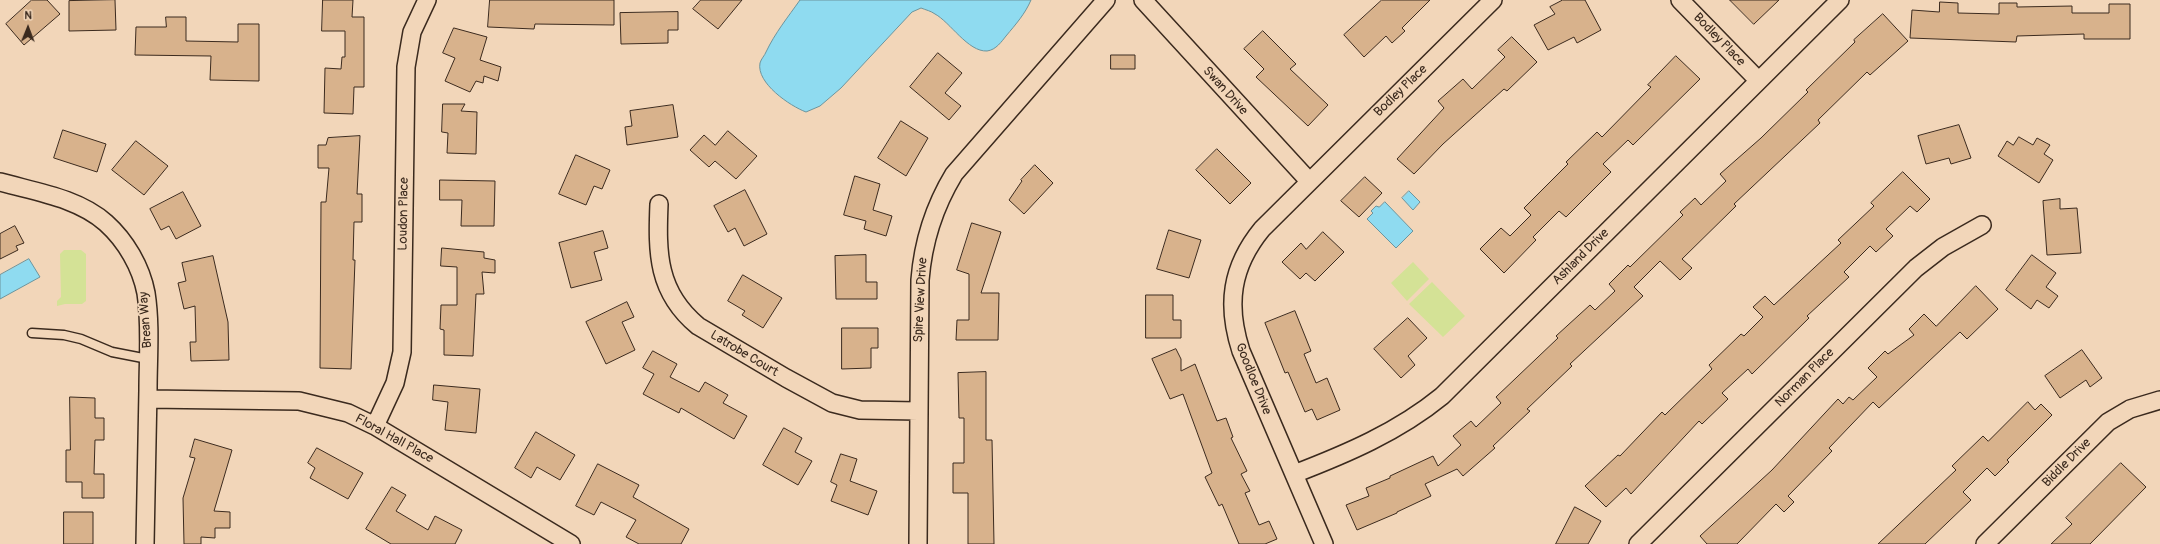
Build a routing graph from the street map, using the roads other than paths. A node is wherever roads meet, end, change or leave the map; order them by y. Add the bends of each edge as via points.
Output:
1 (1106, 0) edge
2 (1142, 0) edge
3 (1494, 0) edge
4 (1680, 0) edge
5 (1840, 0) edge
6 (423, 2) edge
7 (1758, 80) junction
8 (1309, 181) junction
9 (0, 182) edge
10 (658, 204) dead end
11 (1982, 225) dead end
12 (32, 333) dead end
13 (148, 359) junction
14 (148, 398) junction
15 (2160, 400) edge
16 (918, 411) junction
17 (375, 426) junction
18 (1294, 474) junction
19 (145, 544) edge
20 (571, 544) edge
21 (918, 544) edge
22 (1324, 544) edge
23 (1638, 544) edge
24 (1985, 544) edge

1 - 16 street, Spire View Drive via 954,174 941,196 931,221 922,259
2 - 8 street, Swan Drive
3 - 8 street, Bodley Place
4 - 7 street, Bodley Place
5 - 7 street, Ashland Drive
6 - 17 street, Loudon Place via 412,32 406,67 402,352 395,383
7 - 18 street, Ashland Drive via 1442,396 1408,422 1388,433
8 - 18 street, Goodloe Drive via 1250,243 1233,290 1233,322 1241,351
9 - 13 street, Brean Way via 79,206 105,222 117,234 135,262 146,293
10 - 16 street, Latrobe Court via 658,246 662,273 673,299 698,326 832,403 860,410
11 - 23 street, Norman Place via 1943,247 1916,268
12 - 13 lane via 64,335 112,352
13 - 14 street, Brean Way
14 - 17 street, Floral Hall Place via 299,401 342,411
14 - 19 street, Brean Way
15 - 24 street, Biddle Drive via 2130,409 2108,422
16 - 21 street, Spire View Drive
17 - 20 street, Floral Hall Place
18 - 22 street, Goodloe Drive

